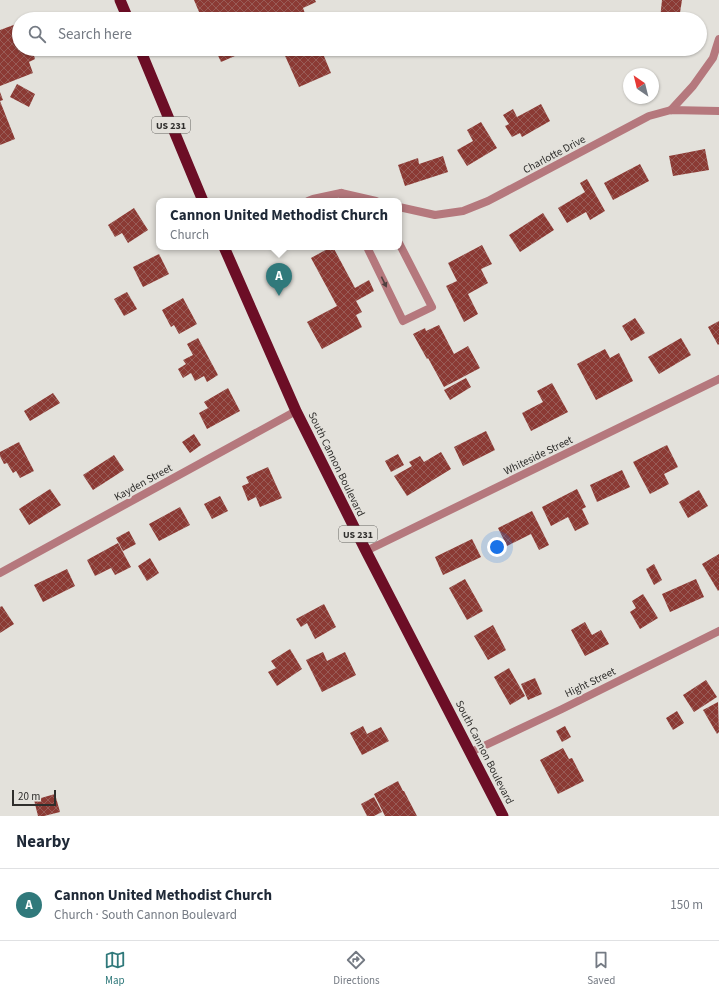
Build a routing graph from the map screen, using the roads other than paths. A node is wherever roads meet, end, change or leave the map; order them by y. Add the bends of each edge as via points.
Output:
1 (120, 0) edge
2 (125, 12) edge
3 (719, 39) edge
4 (143, 56) edge
5 (671, 110) junction
6 (719, 111) edge
7 (341, 193) junction
8 (202, 198) edge
9 (318, 198) edge
10 (344, 198) edge
11 (363, 198) edge
12 (402, 208) edge
13 (402, 248) edge
14 (225, 250) edge
15 (368, 250) edge
16 (719, 379) edge
17 (296, 411) junction
18 (366, 551) junction
19 (0, 573) edge
20 (719, 631) edge
21 (471, 752) junction
22 (503, 816) edge

1 - 2 highway
3 - 5 street via 713,58 693,86
4 - 8 highway, US 231
5 - 6 street, Charlotte Drive
5 - 12 street, Charlotte Drive via 649,116 488,201 464,211 435,215
7 - 9 street
7 - 10 street
7 - 11 street
15 -> 13 street via 403,321 432,307
14 - 17 highway, South Cannon Boulevard / US 231
16 - 18 street, Whiteside Street
17 - 18 highway, South Cannon Boulevard / US 231
17 - 19 street, Kayden Street
18 - 21 highway, South Cannon Boulevard / US 231
20 - 21 street, Hight Street
21 - 22 highway, South Cannon Boulevard / US 231

